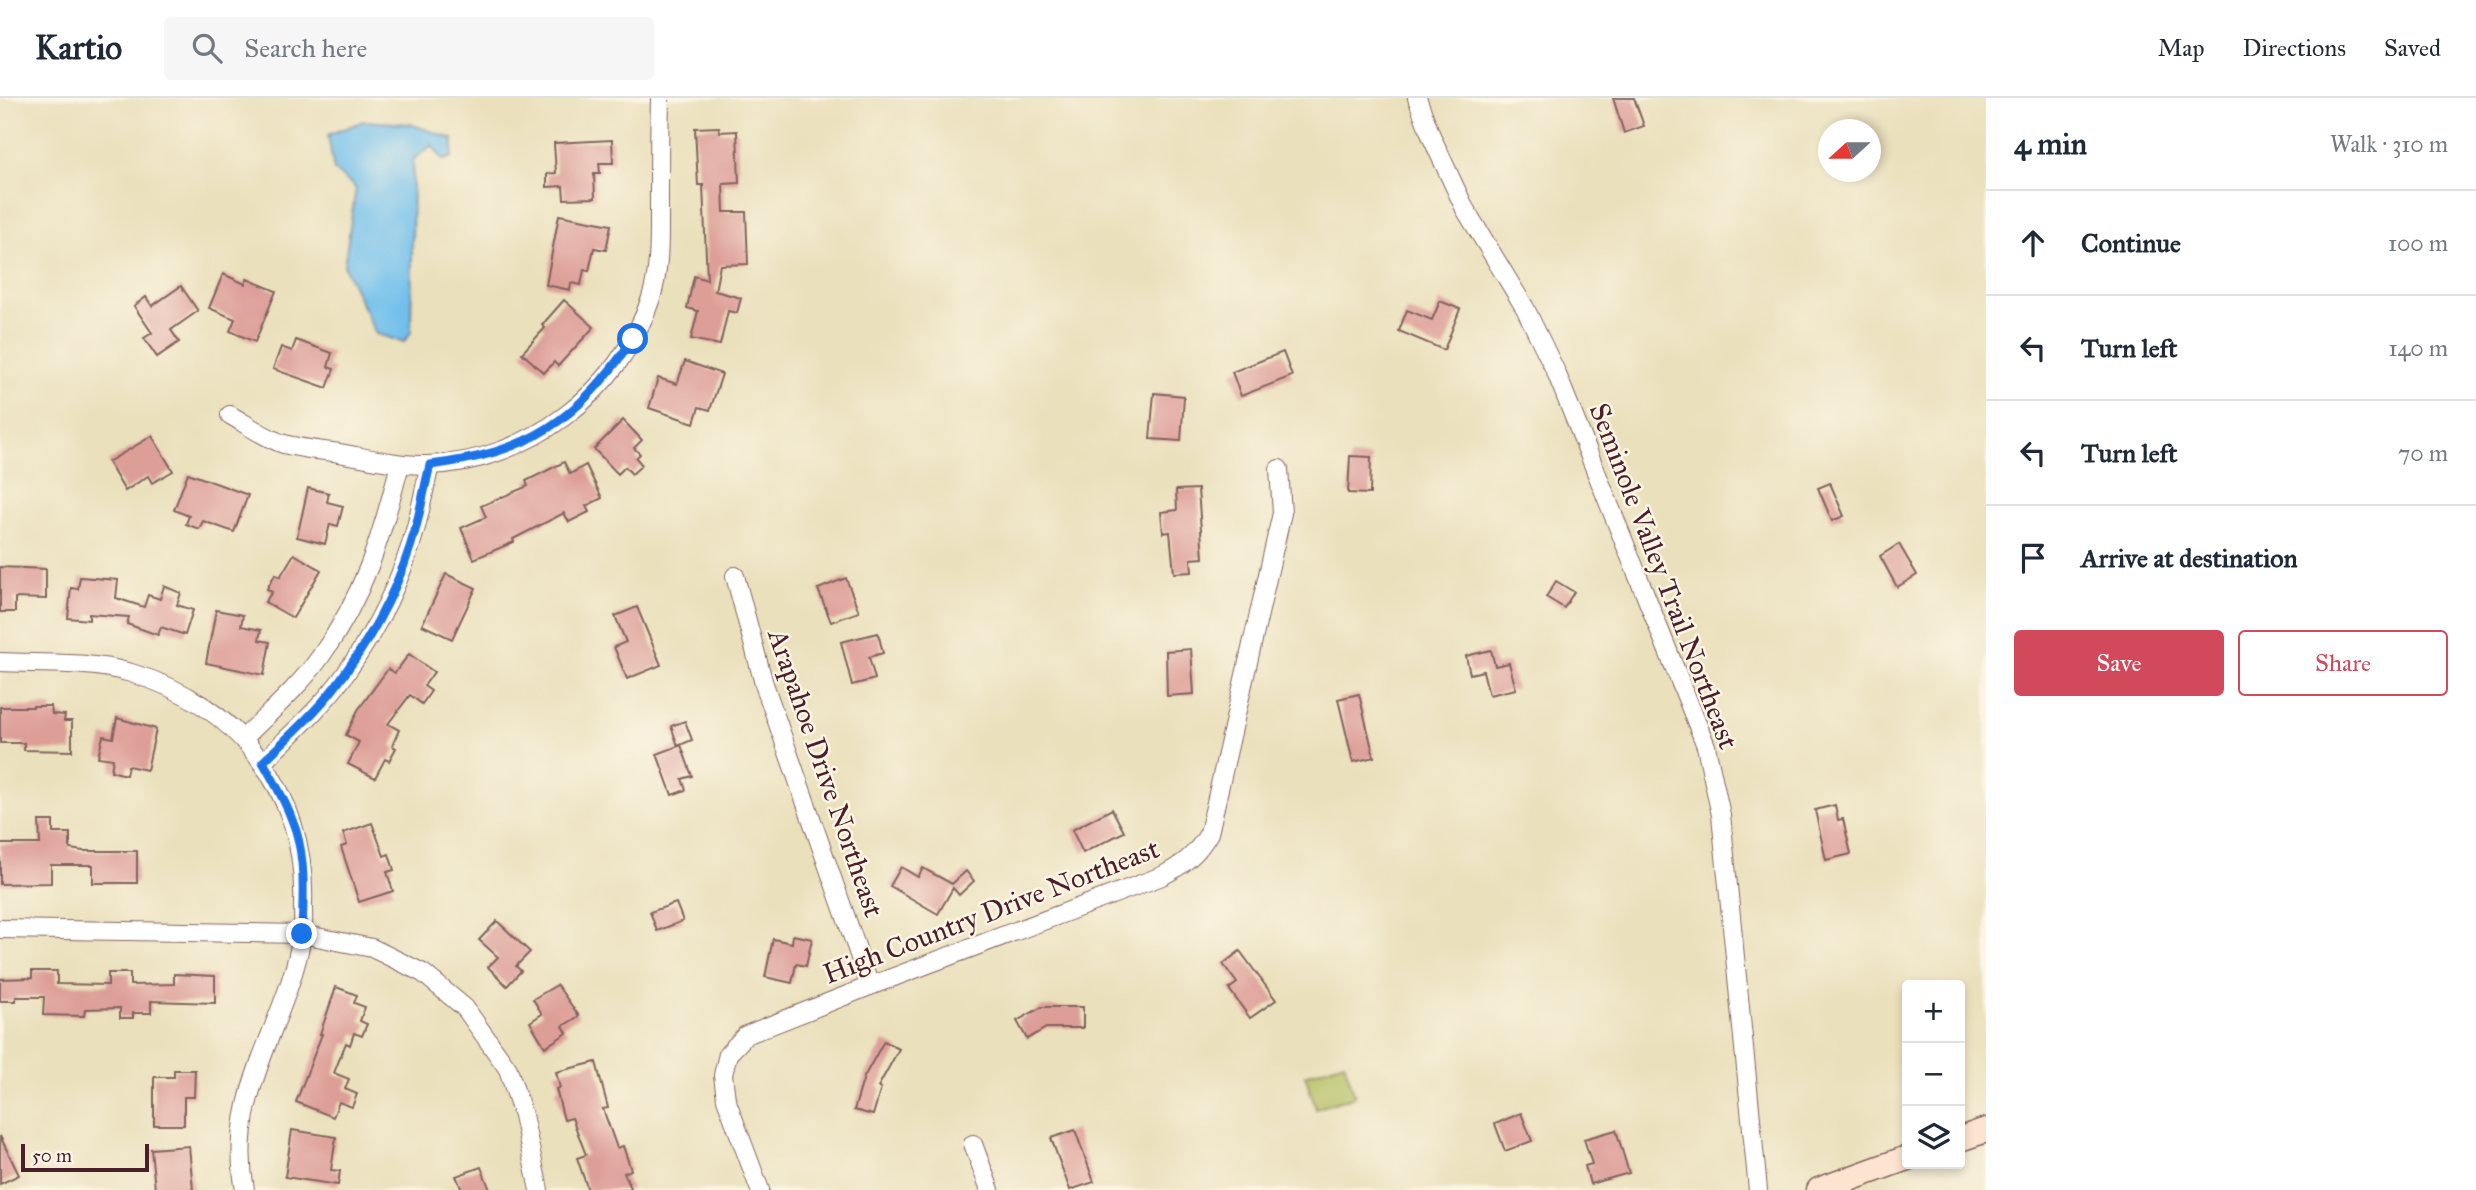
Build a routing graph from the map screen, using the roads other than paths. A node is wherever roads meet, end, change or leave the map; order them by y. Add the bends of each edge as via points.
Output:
1 (660, 98) edge
2 (1418, 98) edge
3 (230, 415) dead end
4 (400, 464) junction
5 (430, 465) junction
6 (1279, 469) dead end
7 (735, 576) dead end
8 (0, 662) edge
9 (243, 738) junction
10 (263, 762) junction
11 (0, 929) edge
12 (302, 934) junction
13 (870, 986) junction
14 (1986, 1130) edge
15 (1965, 1137) edge
16 (973, 1144) dead end
17 (1902, 1160) edge
18 (245, 1190) edge
19 (539, 1190) edge
20 (760, 1190) edge
21 (990, 1190) edge
22 (1758, 1190) edge
23 (1819, 1190) edge

1 - 5 street via 658,255 651,297 633,339 607,376 547,430 466,460
2 - 22 street, Seminole Valley Trail Northeast via 1465,209 1525,308 1556,372 1706,746 1721,814
3 - 4 street via 281,443
4 - 5 street
4 - 9 street via 370,569 345,619 320,658
5 - 10 street via 397,582 371,632 342,678
6 - 13 street, High Country Drive Northeast via 1282,513 1209,833 1200,849 1161,876
7 - 13 street, Arapahoe Drive Northeast via 764,684
8 - 9 street via 81,665 130,673 207,707
9 - 10 street
10 - 12 street via 297,833 304,882
11 - 12 street
12 - 18 street via 242,1126
12 - 19 street via 372,948 423,974 465,1008 508,1069
13 - 20 street, High Country Drive Northeast via 746,1035 728,1054 723,1075 726,1099
14 - 15 street
16 - 21 street
17 - 23 street

